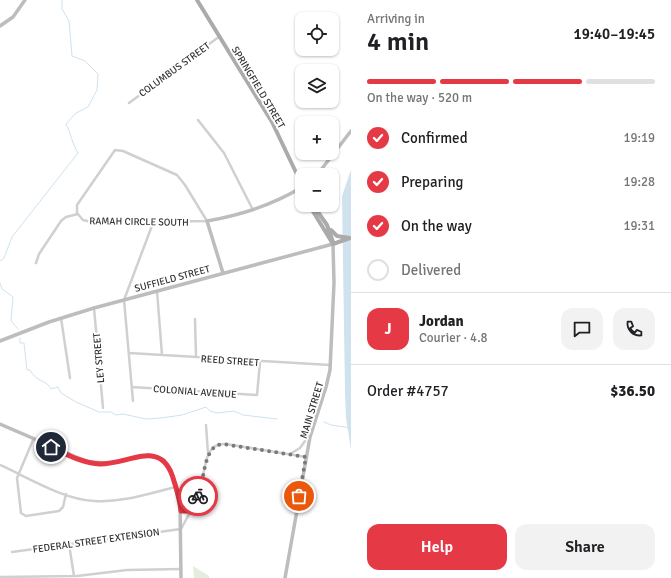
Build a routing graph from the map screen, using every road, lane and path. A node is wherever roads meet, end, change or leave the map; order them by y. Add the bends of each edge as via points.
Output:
1 (25, 0) edge
2 (197, 0) edge
3 (0, 26) edge
4 (220, 36) junction
5 (129, 103) dead end
6 (198, 120) dead end
7 (351, 131) edge
8 (322, 168) edge
9 (295, 171) edge
10 (295, 190) edge
11 (253, 210) junction
12 (313, 212) edge
13 (318, 212) edge
14 (78, 214) junction
15 (207, 221) junction
16 (153, 223) junction
17 (327, 225) junction
18 (350, 238) edge
19 (342, 239) junction
20 (333, 244) junction
21 (36, 263) dead end
22 (223, 273) junction
23 (157, 290) junction
24 (124, 300) junction
25 (94, 308) junction
26 (61, 318) junction
27 (195, 320) dead end
28 (0, 340) edge
29 (129, 353) junction
30 (162, 355) junction
31 (196, 357) junction
32 (260, 362) junction
33 (330, 365) junction
34 (70, 378) dead end
35 (132, 387) junction
36 (133, 401) dead end
37 (102, 408) dead end
38 (0, 424) edge
39 (206, 425) dead end
40 (311, 431) junction
41 (34, 440) junction
42 (208, 453) junction
43 (290, 454) junction
44 (306, 457) junction
45 (0, 465) edge
46 (18, 473) junction
47 (176, 487) junction
48 (66, 494) junction
49 (194, 505) junction
50 (181, 511) junction
51 (181, 528) junction
52 (69, 544) junction
53 (12, 552) dead end
54 (181, 569) junction
55 (74, 576) junction
56 (0, 577) edge
57 (181, 578) edge
58 (285, 578) edge

1 - 3 main road via 13,17
2 - 4 main road, SPRINGFIELD STREET
4 - 5 street, COLUMBUS STREET
4 - 9 main road, SPRINGFIELD STREET via 272,122
6 - 11 street via 224,153
7 - 8 main road
10 - 11 main road via 275,202
11 - 15 main road
12 - 20 main road
13 - 17 main road
14 - 15 street, RAMAH CIRCLE SOUTH via 77,205 115,150 123,151 177,175
14 - 16 street, RAMAH CIRCLE SOUTH via 83,220 95,223
14 - 21 street via 61,220
15 - 16 street, RAMAH CIRCLE SOUTH
15 - 22 main road
16 - 24 street
17 - 19 main road
17 - 20 main road
18 - 19 main road, SUFFIELD STREET
19 - 20 main road, SUFFIELD STREET
20 - 22 main road, SUFFIELD STREET
20 - 33 main road, MAIN STREET
22 - 23 main road, SUFFIELD STREET
23 - 24 main road, SUFFIELD STREET
23 - 30 street
24 - 25 main road, SUFFIELD STREET
24 - 29 street
25 - 26 main road, SUFFIELD STREET
25 - 37 street, LEY STREET
26 - 28 main road, SUFFIELD STREET
26 - 34 street
27 - 31 street
29 - 30 street, REED STREET
29 - 35 street
30 - 31 street, REED STREET
31 - 32 street, REED STREET
32 - 33 street, REED STREET
32 - 35 street, COLONIAL AVENUE via 257,395
33 - 40 main road, MAIN STREET via 326,387
35 - 36 street
38 - 41 main road
39 - 42 street
40 - 43 street via 300,448
40 - 44 main road, MAIN STREET
41 - 46 street
41 - 47 main road via 91,463 106,464 157,456 168,465
42 - 43 street via 212,447 223,444
42 - 49 street via 201,489
43 - 44 street
44 - 58 main road, MAIN STREET
45 - 46 street
46 - 48 street
46 - 48 street via 19,508 24,516 60,511
47 - 48 street via 112,501 87,500
47 - 50 main road
49 - 50 street via 188,512
49 - 51 street
50 - 51 main road
51 - 52 street, FEDERAL STREET EXTENSION
51 - 54 main road
52 - 53 street, FEDERAL STREET EXTENSION
52 - 55 street
54 - 55 street via 127,570
54 - 57 main road
55 - 56 street

